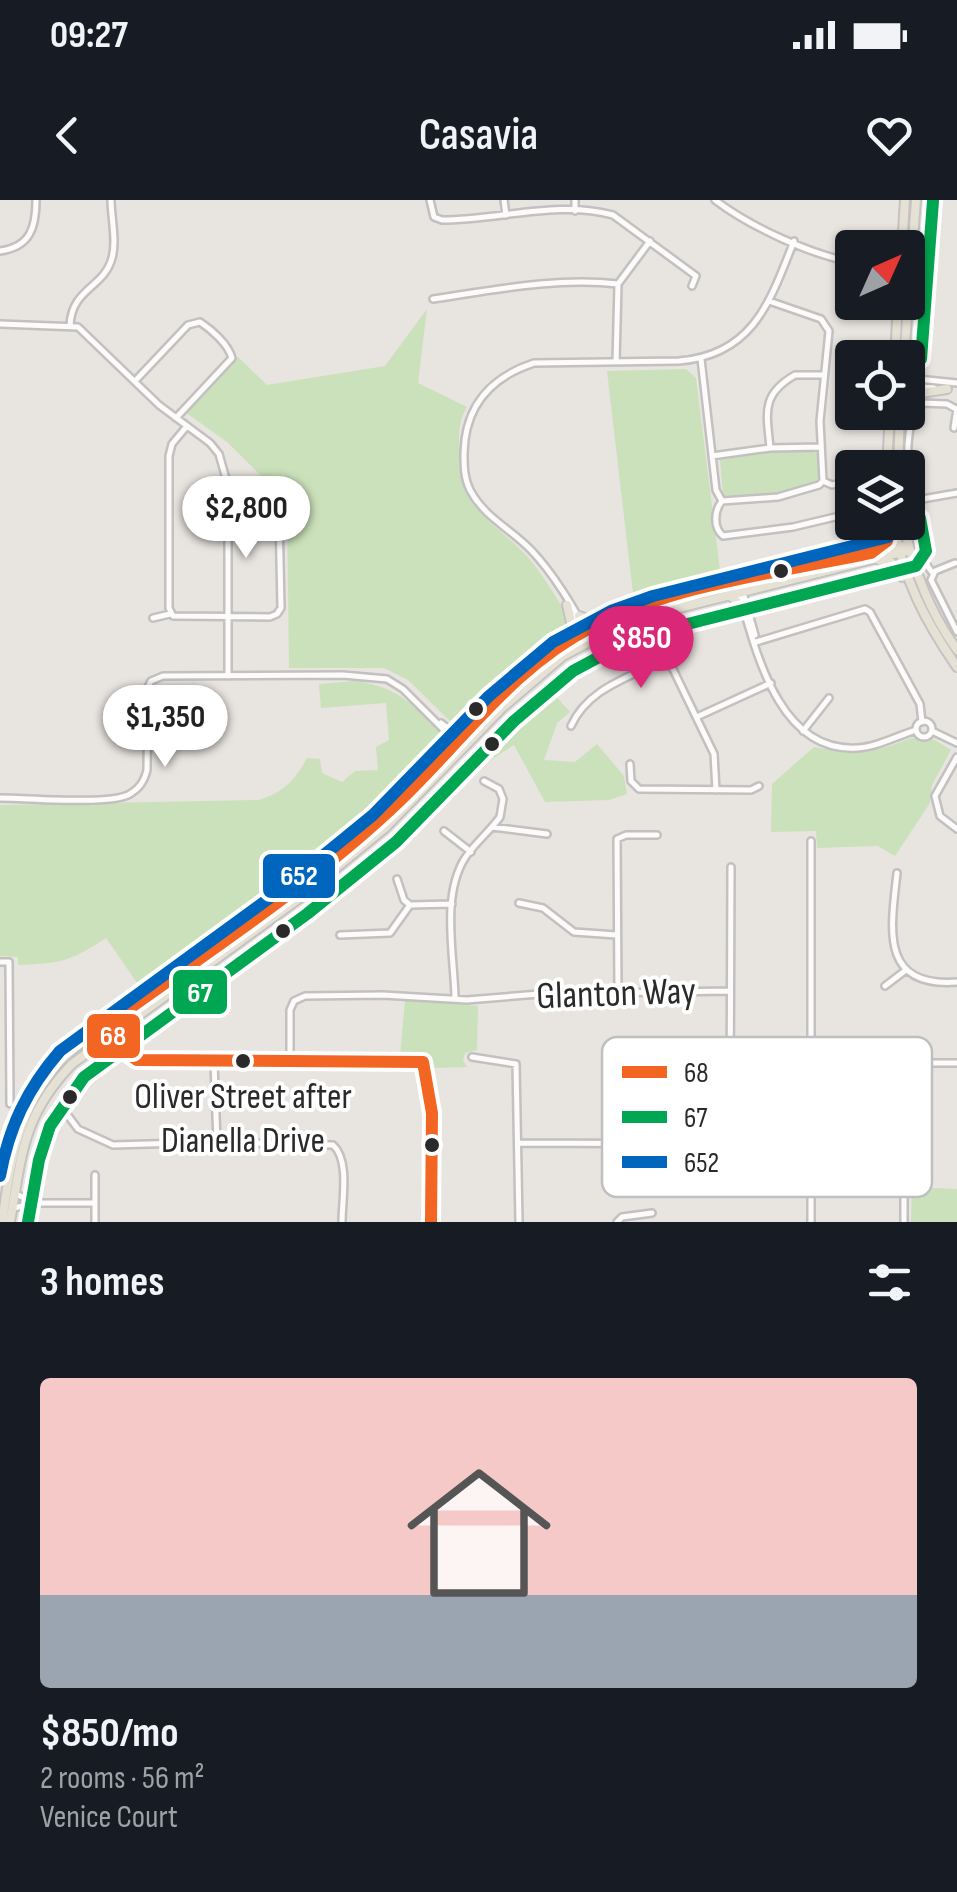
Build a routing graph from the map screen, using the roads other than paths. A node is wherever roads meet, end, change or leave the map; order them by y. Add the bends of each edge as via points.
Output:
1 (36, 200) edge
2 (111, 200) edge
3 (430, 200) edge
4 (504, 200) edge
5 (575, 200) edge
6 (716, 200) edge
7 (729, 200) edge
8 (906, 200) edge
9 (916, 200) edge
10 (724, 207) junction
11 (576, 211) junction
12 (506, 215) junction
13 (904, 230) edge
14 (913, 230) edge
15 (650, 241) junction
16 (794, 241) junction
17 (0, 251) edge
18 (835, 256) edge
19 (618, 284) junction
20 (692, 286) dead end
21 (433, 299) dead end
22 (769, 301) junction
23 (0, 324) edge
24 (70, 325) junction
25 (702, 359) junction
26 (616, 362) junction
27 (823, 376) junction
28 (925, 379) edge
29 (135, 381) junction
30 (957, 382) edge
31 (925, 388) edge
32 (952, 390) edge
33 (925, 393) edge
34 (957, 409) edge
35 (176, 418) junction
36 (187, 426) junction
37 (954, 428) dead end
38 (820, 447) junction
39 (770, 448) junction
40 (909, 450) edge
41 (712, 456) junction
42 (823, 481) junction
43 (835, 485) edge
44 (228, 486) junction
45 (957, 494) edge
46 (925, 499) edge
47 (722, 501) junction
48 (835, 516) edge
49 (887, 540) edge
50 (901, 540) edge
51 (919, 540) edge
52 (904, 549) junction
53 (872, 557) junction
54 (954, 563) dead end
55 (933, 573) junction
56 (738, 582) junction
57 (738, 594) junction
58 (563, 595) junction
59 (567, 606) junction
60 (743, 608) joint
61 (170, 614) junction
62 (579, 616) junction
63 (923, 616) junction
64 (228, 617) junction
65 (152, 618) dead end
66 (600, 624) junction
67 (957, 632) edge
68 (586, 636) junction
69 (755, 640) junction
70 (557, 647) junction
71 (957, 650) edge
72 (957, 667) edge
73 (228, 676) junction
74 (771, 683) junction
75 (828, 698) dead end
76 (699, 716) junction
77 (922, 722) junction
78 (571, 726) dead end
79 (916, 730) junction
80 (932, 731) junction
81 (803, 732) junction
82 (457, 738) junction
83 (957, 743) edge
84 (466, 747) junction
85 (957, 757) edge
86 (630, 764) dead end
87 (484, 781) dead end
88 (759, 786) dead end
89 (716, 790) junction
90 (0, 798) edge
91 (492, 827) junction
92 (957, 830) edge
93 (444, 831) dead end
94 (548, 834) dead end
95 (657, 834) dead end
96 (811, 840) dead end
97 (470, 852) junction
98 (730, 867) dead end
99 (897, 873) dead end
100 (396, 879) dead end
101 (519, 903) dead end
102 (453, 904) junction
103 (410, 905) junction
104 (340, 935) dead end
105 (617, 935) junction
106 (0, 962) edge
107 (906, 970) junction
108 (957, 982) edge
109 (885, 986) dead end
110 (730, 991) junction
111 (618, 994) junction
112 (456, 997) junction
113 (123, 1013) junction
114 (140, 1013) junction
115 (112, 1033) junction
116 (730, 1037) edge
117 (812, 1037) edge
118 (95, 1039) junction
119 (123, 1049) junction
120 (472, 1057) dead end
121 (141, 1060) joint
122 (214, 1062) junction
123 (290, 1062) junction
124 (957, 1063) edge
125 (932, 1064) edge
126 (10, 1104) dead end
127 (66, 1113) dead end
128 (217, 1142) junction
129 (518, 1143) junction
130 (602, 1143) edge
131 (96, 1175) dead end
132 (14, 1193) junction
133 (38, 1203) junction
134 (94, 1203) junction
135 (12, 1208) junction
136 (652, 1213) dead end
137 (2, 1222) edge
138 (10, 1222) edge
139 (95, 1222) edge
140 (342, 1222) edge
141 (431, 1222) edge
142 (519, 1222) edge
143 (616, 1222) edge

1 - 17 street via 27,240
2 - 24 street via 114,252 73,305
3 - 12 street via 434,216
4 - 12 street
5 - 11 street
6 - 10 street
7 - 10 street
8 - 13 main road
9 - 14 main road
10 - 16 street
11 - 12 street
11 - 15 street via 613,215
15 - 19 street
15 - 20 street via 696,276
16 - 18 street
16 - 22 street
19 - 21 street via 521,286
19 - 26 street
22 - 25 street via 742,337
22 - 27 street via 826,324
23 - 24 street
24 - 29 street via 90,335
25 - 26 street
25 - 41 street
26 - 58 street via 557,361 514,370 483,394 464,435 465,478 477,501 530,549
27 - 38 street
27 - 39 street via 795,375 770,396
28 - 30 street
29 - 35 street
29 - 35 street via 188,324 206,326 232,358
31 - 32 street
32 - 33 main road
34 - 37 street
34 - 40 street via 918,405
35 - 36 street
36 - 44 street via 215,448
36 - 61 street via 169,456
38 - 39 street
38 - 42 street
39 - 41 street
41 - 47 street
42 - 43 street
42 - 47 street via 778,497
44 - 64 street
44 - 64 street via 254,488 279,514 280,608 270,617
45 - 46 street
47 - 48 street via 716,516 723,536
49 - 53 main road
50 - 52 main road
51 - 55 street
52 - 53 main road
52 - 63 main road
52 - 71 main road
53 - 56 main road
53 - 57 main road
53 - 63 main road via 898,567
54 - 55 street
55 - 67 street via 935,592
56 - 57 street
56 - 66 main road
57 - 60 main road
57 - 68 main road
57 - 69 street via 754,622
58 - 59 street
58 - 62 street
59 - 68 street
59 - 70 main road via 572,627
60 - 69 street
61 - 64 street
61 - 65 street
62 - 66 main road
62 - 68 street
63 - 72 main road
64 - 73 street
66 - 68 main road
68 - 70 main road
68 - 84 main road
69 - 74 street
69 - 77 street via 864,609 920,704
70 - 82 main road
73 - 82 street via 387,679
73 - 90 street via 151,681 148,770 141,786 124,797
74 - 76 street
74 - 81 street
75 - 81 street
76 - 78 street via 676,669 659,662 590,697
76 - 89 street via 714,754
77 - 79 street
77 - 80 street
79 - 80 street via 923,737
79 - 81 street via 860,748
80 - 83 street
82 - 84 street
82 - 113 main road via 360,836
84 - 114 main road via 351,857
85 - 92 street via 935,796 940,816
86 - 89 street via 631,782 640,789
87 - 91 street via 503,799
88 - 89 street
91 - 94 street
91 - 97 street
93 - 97 street
95 - 105 street via 617,839
96 - 117 street
97 - 102 street
98 - 110 street
99 - 107 street via 892,940
100 - 103 street
101 - 105 street via 543,908 574,932
102 - 103 street
102 - 112 street
103 - 104 street via 390,933
105 - 111 street
106 - 126 street via 9,962
107 - 108 street via 925,981
107 - 109 street
110 - 111 street, Glanton Way
110 - 116 street, Glanton Way
111 - 112 street, Glanton Way
112 - 123 street, Glanton Way via 305,996 290,1010
113 - 115 main road
113 - 118 main road
114 - 115 main road
114 - 119 main road
115 - 118 main road
115 - 119 main road
118 - 119 main road
118 - 132 main road via 41,1102 20,1153
118 - 137 main road via 47,1076 26,1112 12,1151
119 - 121 main road
120 - 129 street via 516,1064
121 - 122 street
122 - 123 street
122 - 128 street
123 - 141 street via 423,1062 429,1070
124 - 125 street
127 - 128 street via 78,1129 113,1146
128 - 140 street via 333,1145 340,1151
129 - 130 street
129 - 142 street
131 - 134 street
132 - 133 street
132 - 135 main road
133 - 134 street
133 - 135 street
134 - 139 street
135 - 138 main road
136 - 143 street

